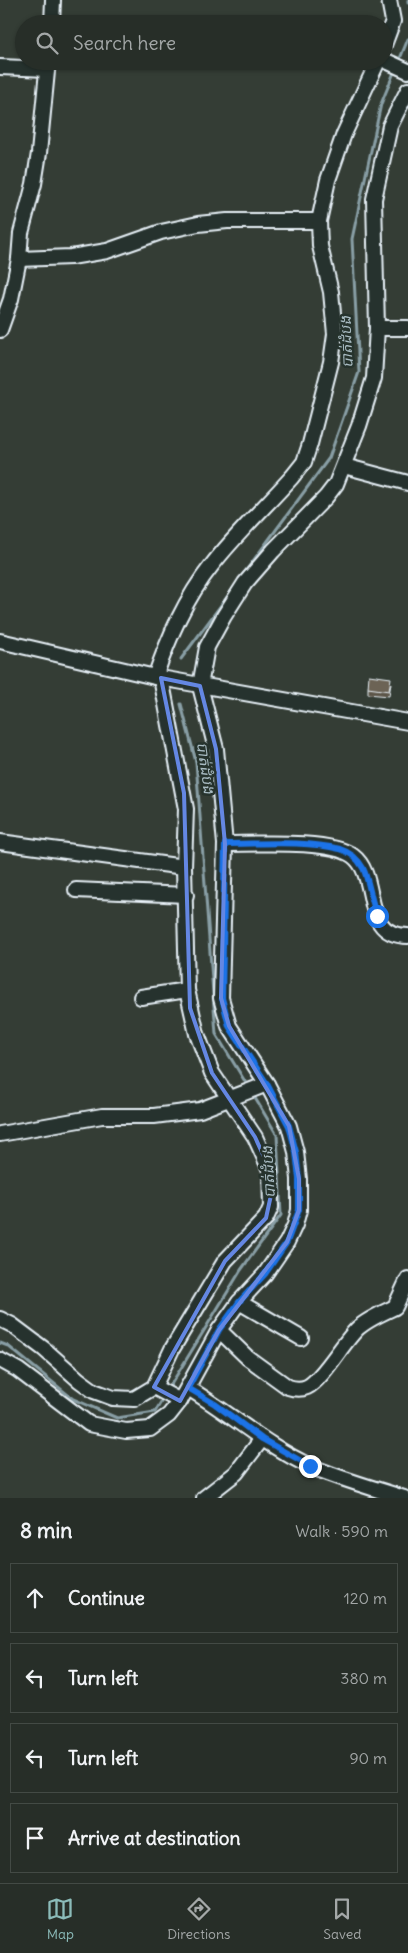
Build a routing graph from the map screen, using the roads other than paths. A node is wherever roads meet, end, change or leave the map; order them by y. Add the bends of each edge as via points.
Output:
1 (53, 0) edge
2 (389, 0) edge
3 (52, 15) edge
4 (392, 15) edge
5 (393, 65) edge
6 (15, 66) edge
7 (0, 67) edge
8 (47, 70) edge
9 (379, 70) edge
10 (405, 70) edge
11 (408, 90) edge
12 (318, 221) junction
13 (19, 259) junction
14 (377, 328) junction
15 (408, 328) edge
16 (0, 330) edge
17 (344, 466) junction
18 (408, 483) edge
19 (0, 641) edge
20 (158, 678) junction
21 (200, 686) junction
22 (408, 722) edge
23 (0, 842) edge
24 (225, 844) junction
25 (184, 867) junction
26 (76, 890) dead end
27 (186, 896) junction
28 (408, 936) edge
29 (187, 990) junction
30 (141, 997) dead end
31 (248, 1091) junction
32 (0, 1134) edge
33 (408, 1279) edge
34 (239, 1302) junction
35 (0, 1319) edge
36 (219, 1330) junction
37 (301, 1338) dead end
38 (0, 1360) edge
39 (188, 1388) junction
40 (166, 1394) junction
41 (262, 1439) junction
42 (204, 1498) edge
43 (404, 1498) edge

1 - 3 street
2 - 4 street
5 - 10 street
6 - 7 street
8 - 13 street via 39,153 21,233
9 - 12 street via 344,134
11 - 14 street via 390,126 374,199
12 - 13 street via 198,224 161,232 107,251 70,257
12 - 20 street via 335,334 331,362 304,462 198,585 169,635
13 - 16 street
14 - 15 street
14 - 17 street via 374,378
17 - 18 street
17 - 21 street via 326,497 273,550 240,592 207,647
19 - 20 street
20 - 21 street
20 - 25 street via 184,793
21 - 22 street
21 - 24 street via 216,749
23 - 25 street
24 - 28 street via 341,849 354,856 364,869 372,903 383,928 395,936
24 - 31 street via 222,998
25 - 27 street
26 - 27 street
27 - 29 street
29 - 30 street
29 - 31 street via 197,1034 212,1073
31 - 32 street via 200,1110 154,1116 102,1116
31 - 34 street via 289,1126 296,1152 299,1210 287,1242 265,1274
31 - 40 street via 255,1137 270,1170 271,1208 266,1218 225,1261 172,1349
33 - 36 street via 395,1307 358,1328 307,1387 295,1390 288,1387 248,1358
34 - 36 street
34 - 37 street
35 - 40 street via 44,1349 94,1391 113,1398 134,1399
36 - 39 street
38 - 40 street via 89,1424 126,1431 150,1429 170,1415
39 - 40 street
39 - 41 street
41 - 42 street via 236,1473
41 - 43 street via 310,1466

